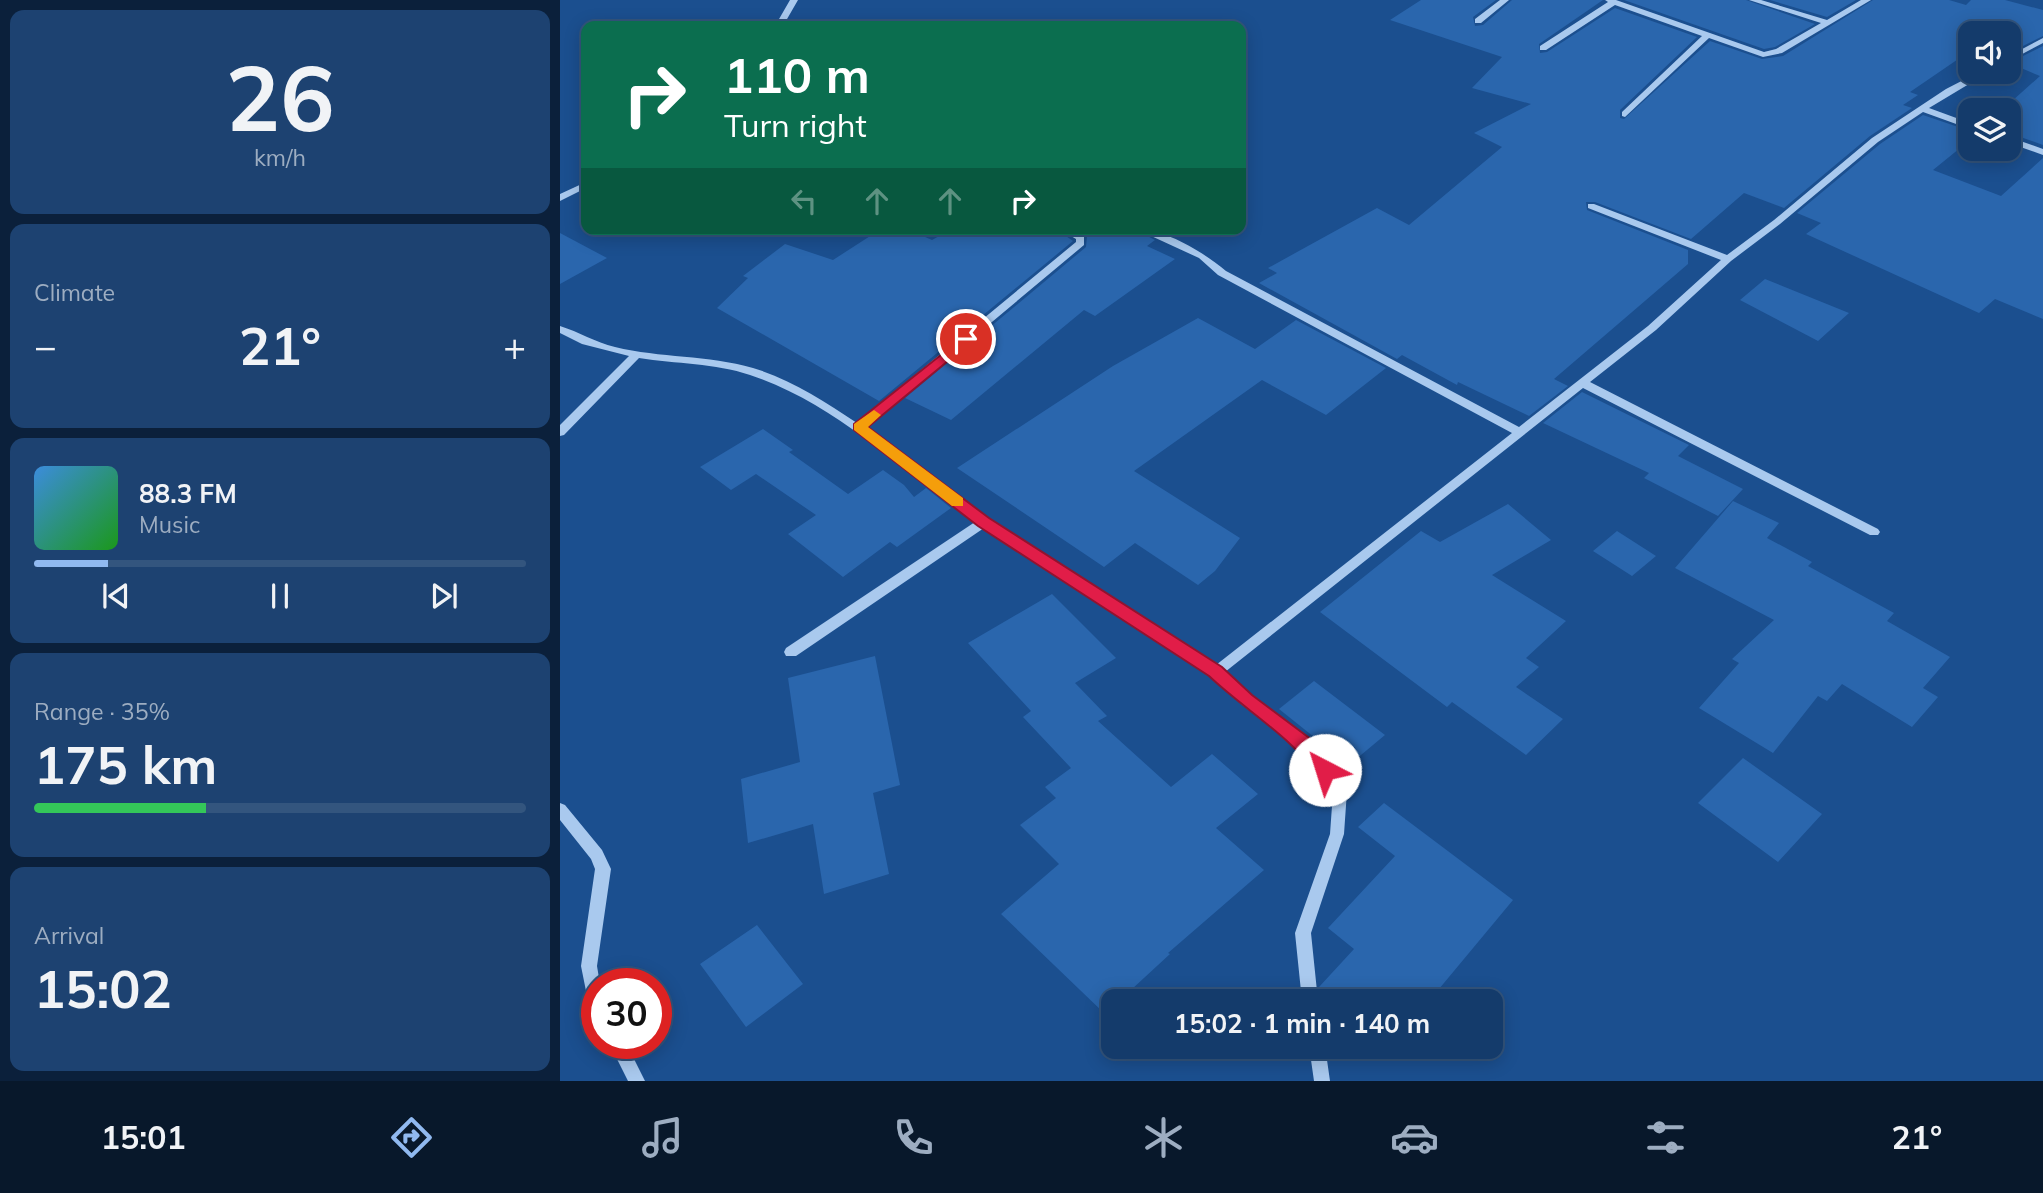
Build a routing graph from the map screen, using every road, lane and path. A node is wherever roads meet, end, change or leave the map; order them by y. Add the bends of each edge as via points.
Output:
1 (794, 0) edge
2 (1505, 0) edge
3 (1754, 0) edge
4 (1867, 0) edge
5 (1611, 1) edge
6 (782, 21) edge
7 (1478, 21) dead end
8 (1829, 23) junction
9 (1706, 37) junction
10 (2043, 40) edge
11 (1543, 48) dead end
12 (2021, 52) edge
13 (1965, 84) edge
14 (1922, 109) junction
15 (1625, 114) dead end
16 (1958, 122) edge
17 (2021, 144) edge
18 (2043, 152) edge
19 (581, 188) edge
20 (560, 198) edge
21 (1591, 206) dead end
22 (1077, 235) edge
23 (1155, 235) edge
24 (1728, 259) junction
25 (560, 330) edge
26 (635, 356) junction
27 (1583, 383) junction
28 (859, 427) junction
29 (560, 432) edge
30 (1521, 433) junction
31 (983, 522) junction
32 (1874, 532) dead end
33 (791, 652) dead end
34 (1216, 672) junction
35 (560, 809) edge
36 (589, 968) edge
37 (1309, 989) edge
38 (625, 1059) edge
39 (1319, 1059) edge
40 (637, 1081) edge
41 (1322, 1081) edge

1 - 6 street
2 - 7 street
3 - 8 street
4 - 8 street
5 - 9 street
5 - 11 street
8 - 9 street via 1768,55
9 - 15 street
10 - 12 street
13 - 14 street
14 - 16 street
14 - 24 street via 1875,140
17 - 18 street
19 - 20 street
21 - 24 street
22 - 28 street via 1081,243 1073,252
23 - 30 street via 1202,256 1222,274
24 - 27 street
25 - 26 street
26 - 28 street via 757,373
26 - 29 street
27 - 30 street
27 - 32 street
28 - 31 street
30 - 34 street
31 - 33 street
31 - 34 street
34 - 37 street via 1309,749 1340,791 1337,834 1303,933
35 - 36 street via 603,869
38 - 40 street
39 - 41 street

